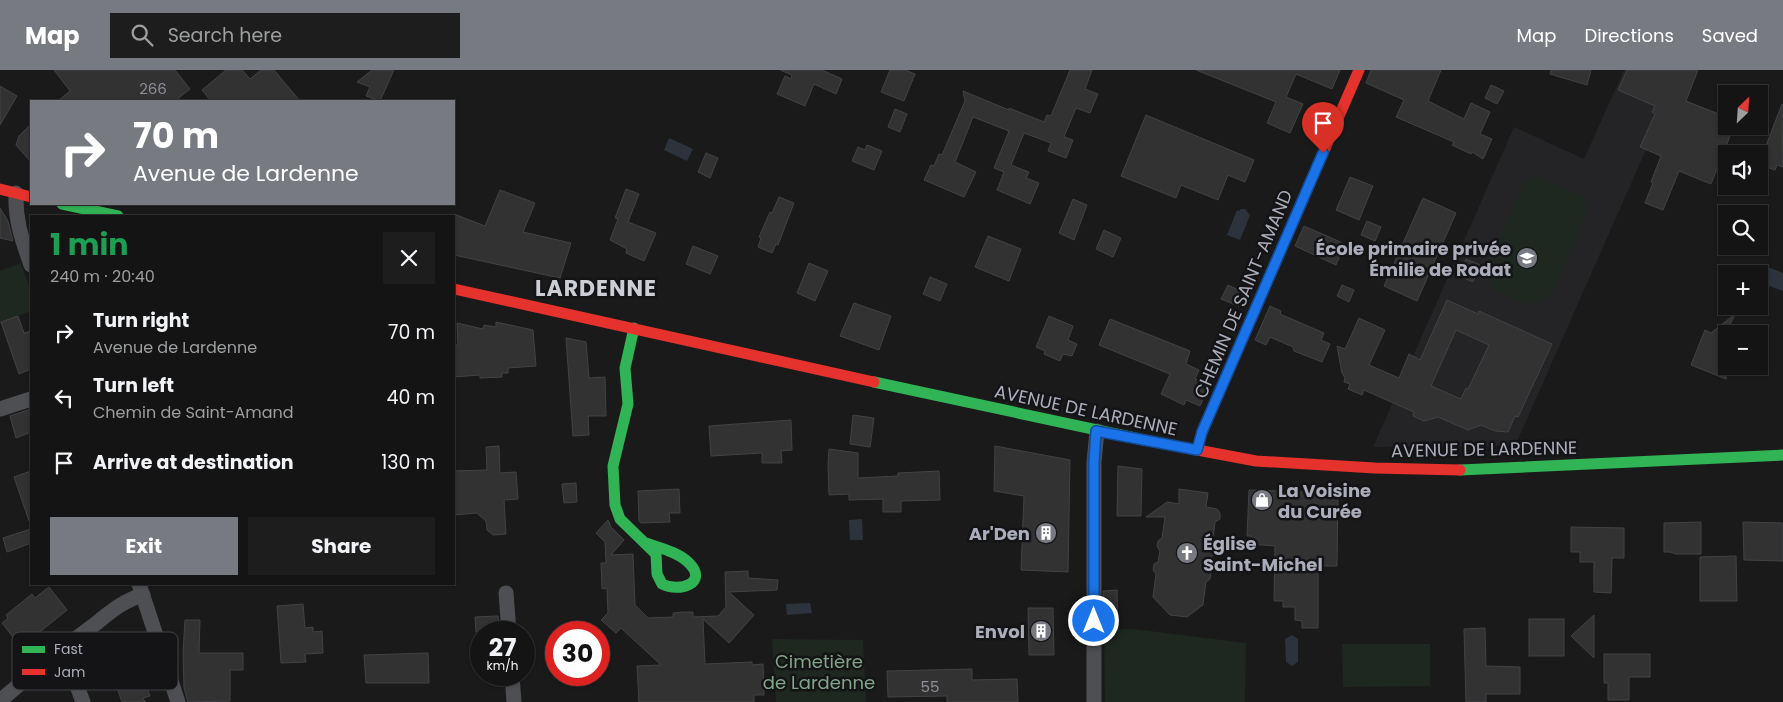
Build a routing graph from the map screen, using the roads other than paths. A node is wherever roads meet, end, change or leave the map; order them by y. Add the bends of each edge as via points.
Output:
1 (1359, 70) edge
2 (0, 189) edge
3 (24, 195) edge
4 (67, 205) edge
5 (113, 215) edge
6 (30, 262) edge
7 (455, 289) edge
8 (634, 328) junction
9 (30, 399) edge
10 (0, 409) edge
11 (1096, 431) junction
12 (1197, 450) junction
13 (1783, 455) edge
14 (646, 543) junction
15 (141, 589) edge
16 (506, 593) dead end
17 (508, 621) edge
18 (84, 632) edge
19 (155, 632) edge
20 (513, 686) edge
21 (13, 690) edge
22 (79, 690) edge
23 (174, 690) edge
24 (0, 701) edge
25 (83, 702) edge
26 (178, 702) edge
27 (514, 702) edge
28 (1094, 702) edge

1 - 12 main road, CHEMIN DE SAINT-AMAND
2 - 3 main road
3 - 6 street via 15,211
4 - 5 main road
7 - 8 main road, AVENUE DE LARDENNE
8 - 11 main road, AVENUE DE LARDENNE
8 - 14 main road via 626,368 628,404 613,466 615,505 620,519
9 - 10 street
11 - 12 main road, AVENUE DE LARDENNE
11 - 28 street
12 - 13 main road, AVENUE DE LARDENNE via 1256,460 1449,470
14 - 14 main road via 656,554 662,584 666,587 692,584 695,572 689,563 671,551
15 - 18 street
15 - 19 street
16 - 17 street
20 - 27 street
21 - 24 street
22 - 25 street
23 - 26 street

